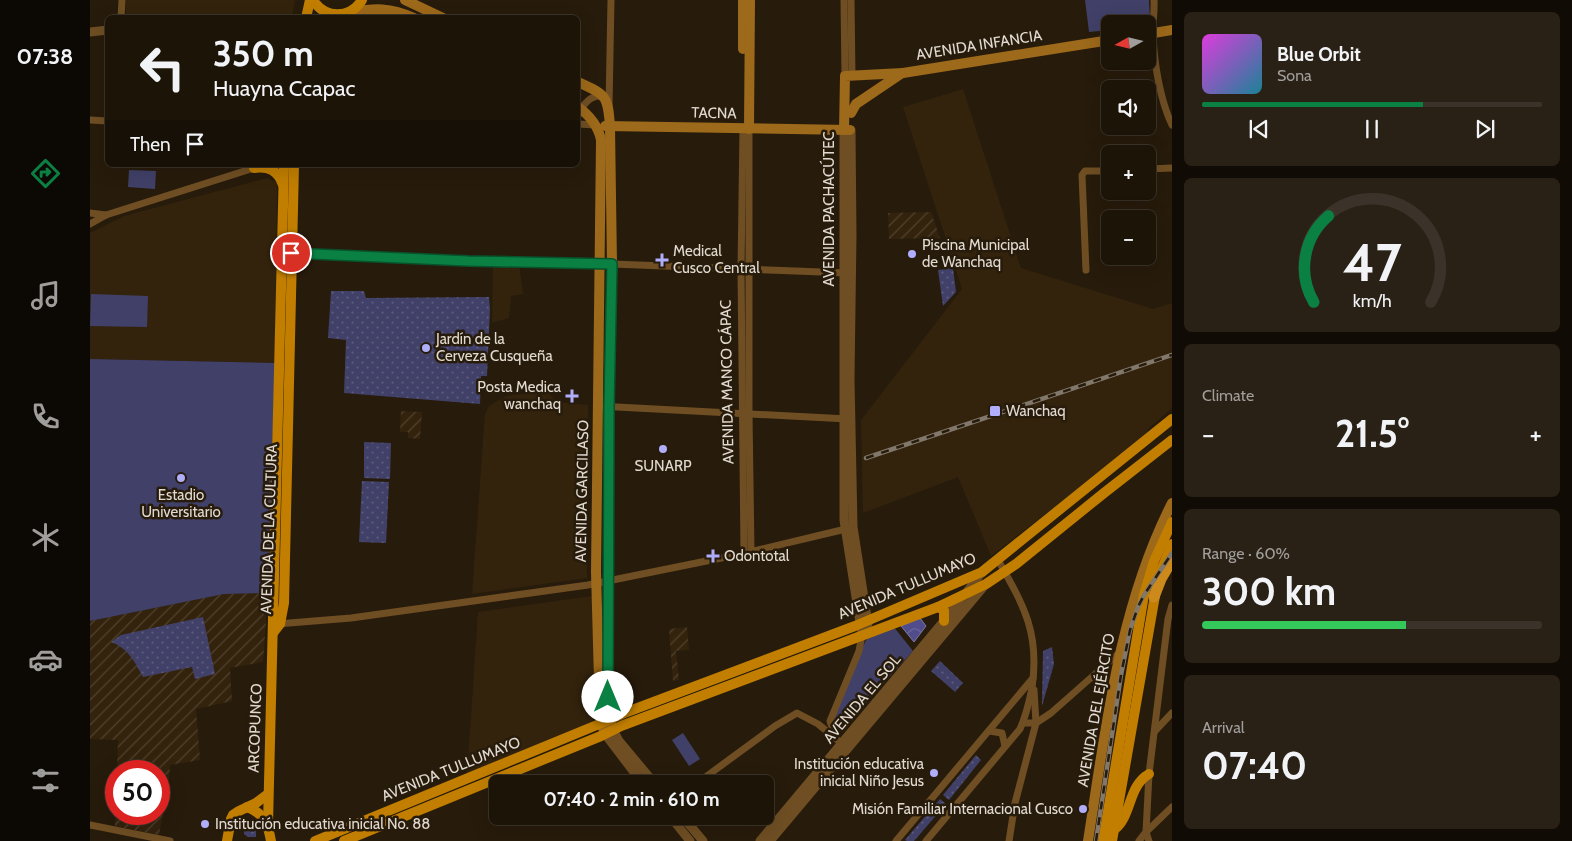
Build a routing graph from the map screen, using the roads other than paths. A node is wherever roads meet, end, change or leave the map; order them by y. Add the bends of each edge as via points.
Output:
1 (122, 0) edge
2 (312, 0) edge
3 (362, 0) edge
4 (611, 0) edge
5 (743, 0) edge
6 (750, 0) edge
7 (1154, 0) edge
8 (411, 1) edge
9 (850, 1) edge
10 (121, 15) edge
11 (307, 15) edge
12 (344, 15) edge
13 (407, 15) edge
14 (412, 15) edge
15 (437, 15) edge
16 (1152, 15) edge
17 (105, 30) edge
18 (1172, 30) edge
19 (90, 32) edge
20 (1156, 32) edge
21 (1101, 41) edge
22 (1156, 66) edge
23 (903, 72) junction
24 (848, 76) junction
25 (580, 83) edge
26 (603, 96) junction
27 (609, 107) junction
28 (580, 108) edge
29 (580, 110) edge
30 (851, 113) junction
31 (90, 120) edge
32 (105, 122) edge
33 (594, 123) junction
34 (580, 124) edge
35 (1172, 125) edge
36 (610, 126) junction
37 (746, 129) junction
38 (847, 130) junction
39 (255, 167) edge
40 (264, 167) edge
41 (284, 167) edge
42 (294, 167) edge
43 (1172, 168) edge
44 (1156, 169) edge
45 (1101, 171) edge
46 (283, 186) junction
47 (90, 213) edge
48 (106, 215) junction
49 (90, 224) edge
50 (286, 253) junction
51 (600, 264) junction
52 (612, 264) junction
53 (744, 270) junction
54 (1086, 270) dead end
55 (847, 273) junction
56 (604, 407) junction
57 (745, 413) junction
58 (847, 419) junction
59 (1172, 419) edge
60 (1172, 440) edge
61 (1172, 503) edge
62 (1172, 522) edge
63 (849, 528) junction
64 (1172, 544) edge
65 (747, 552) junction
66 (998, 560) junction
67 (1172, 560) edge
68 (982, 572) junction
69 (1004, 572) junction
70 (608, 581) junction
71 (597, 584) junction
72 (986, 584) junction
73 (967, 592) junction
74 (1154, 598) junction
75 (1172, 605) edge
76 (938, 607) junction
77 (944, 621) junction
78 (864, 622) junction
79 (276, 627) junction
80 (862, 636) junction
81 (1119, 654) junction
82 (1033, 678) junction
83 (1172, 714) edge
84 (606, 721) junction
85 (830, 721) junction
86 (1023, 723) junction
87 (818, 724) junction
88 (1035, 726) junction
89 (989, 731) junction
90 (1154, 731) junction
91 (609, 732) junction
92 (842, 744) junction
93 (1005, 746) junction
94 (1149, 774) junction
95 (637, 775) edge
96 (648, 775) edge
97 (708, 775) edge
98 (268, 794) junction
99 (247, 807) junction
100 (1172, 807) edge
101 (90, 825) edge
102 (677, 825) edge
103 (690, 825) edge
104 (268, 827) junction
105 (1114, 830) junction
106 (1146, 832) junction
107 (170, 841) edge
108 (227, 841) edge
109 (273, 841) edge
110 (315, 841) edge
111 (344, 841) edge
112 (690, 841) edge
113 (703, 841) edge
114 (760, 841) edge
115 (770, 841) edge
116 (896, 841) edge
117 (926, 841) edge
118 (1009, 841) edge
119 (1088, 841) edge
120 (1102, 841) edge
121 (1112, 841) edge
122 (1139, 841) edge
123 (1149, 841) edge

1 - 10 street
2 - 11 main road
2 - 12 main road via 325,12
3 - 12 main road
4 - 27 street
5 - 37 main road, AVENIDA MANCO CÁPAC
6 - 37 main road, AVENIDA MANCO CÁPAC
7 - 16 street
8 - 14 street
8 - 15 main road
9 - 24 street, AVENIDA PACHACÚTEC
12 - 13 main road via 380,8
17 - 19 street
18 - 20 main road
21 - 23 main road, AVENIDA INFANCIA
22 - 35 street
23 - 24 main road, AVENIDA INFANCIA
23 - 30 main road via 856,104
24 - 30 main road, AVENIDA PACHACÚTEC
24 - 38 main road, AVENIDA PACHACÚTEC
25 - 26 main road
26 - 27 main road, AVENIDA GARCILASO
26 - 28 street via 594,96
27 - 36 main road, AVENIDA GARCILASO
29 - 33 main road
30 - 38 main road, AVENIDA PACHACÚTEC
31 - 32 street
33 - 34 street, TACNA
33 - 36 main road, TACNA
33 - 51 main road, AVENIDA GARCILASO via 601,140
36 - 37 main road, TACNA
36 - 52 main road, AVENIDA GARCILASO
37 - 38 main road, TACNA
37 - 53 street, AVENIDA MANCO CÁPAC
38 - 55 street, AVENIDA PACHACÚTEC
39 - 48 street
40 - 46 main road via 276,172
41 - 46 main road, AVENIDA DE LA CULTURA
42 - 50 main road, AVENIDA DE LA CULTURA
43 - 44 street
45 - 54 street via 1084,171 1082,175
46 - 50 main road, AVENIDA DE LA CULTURA
47 - 48 street
48 - 49 street
50 - 51 street
50 - 79 main road, AVENIDA DE LA CULTURA via 282,436 284,603
51 - 52 street
51 - 56 main road, AVENIDA GARCILASO
52 - 53 street
52 - 56 main road, AVENIDA GARCILASO
53 - 55 street
53 - 57 street, AVENIDA MANCO CÁPAC
55 - 58 street, AVENIDA PACHACÚTEC
56 - 57 street
56 - 70 main road, AVENIDA GARCILASO
56 - 71 main road, AVENIDA GARCILASO
57 - 58 street
57 - 65 street, AVENIDA MANCO CÁPAC
58 - 63 street, AVENIDA PACHACÚTEC
59 - 66 main road, AVENIDA TULLUMAYO
60 - 69 main road, AVENIDA TULLUMAYO
61 - 81 main road, AVENIDA DEL EJÉRCITO via 1141,579
62 - 120 main road, AVENIDA DEL EJÉRCITO via 1146,587
63 - 65 street
63 - 78 street, AVENIDA PACHACÚTEC
63 - 78 street, AVENIDA PACHACÚTEC via 862,587
64 - 74 main road
65 - 70 street
66 - 68 main road, AVENIDA TULLUMAYO
66 - 69 street
67 - 74 highway
68 - 73 street, AVENIDA EL SOL
68 - 78 main road, AVENIDA TULLUMAYO
69 - 72 main road, AVENIDA TULLUMAYO
69 - 82 street via 1031,629
70 - 71 street
70 - 84 main road, AVENIDA GARCILASO
71 - 79 street
71 - 84 main road, AVENIDA GARCILASO via 600,718
72 - 73 main road, AVENIDA TULLUMAYO
72 - 92 street, AVENIDA EL SOL
73 - 76 main road, AVENIDA TULLUMAYO
73 - 77 street, AVENIDA EL SOL
74 - 105 main road
75 - 90 street
76 - 77 main road via 944,610
76 - 80 main road, AVENIDA TULLUMAYO
77 - 92 street, AVENIDA EL SOL
78 - 80 street
78 - 84 main road, AVENIDA TULLUMAYO
79 - 98 main road, ARCOPUNCO
80 - 85 street
80 - 91 main road, AVENIDA TULLUMAYO
81 - 88 street
81 - 119 main road, AVENIDA DEL EJÉRCITO
82 - 86 street
82 - 88 street
82 - 89 street
83 - 90 street
84 - 91 main road, AVENIDA GARCILASO
84 - 110 main road, AVENIDA TULLUMAYO
85 - 87 street
85 - 92 street
86 - 88 street
86 - 93 street
87 - 92 street
87 - 97 street via 801,714 793,714
88 - 118 street via 1015,803
89 - 93 street via 1002,733
89 - 116 street
90 - 94 street
91 - 95 street, AVENIDA GARCILASO
91 - 96 street, AVENIDA GARCILASO
91 - 111 main road, AVENIDA TULLUMAYO
92 - 114 street, AVENIDA EL SOL
92 - 115 street, AVENIDA EL SOL
93 - 117 street
94 - 105 main road via 1139,782 1123,821
94 - 106 street
98 - 99 main road
98 - 104 main road, ARCOPUNCO
99 - 104 main road via 260,813
99 - 108 main road via 231,819
100 - 106 street
101 - 107 street
102 - 112 street
103 - 113 street
104 - 109 main road, ARCOPUNCO
105 - 121 main road
106 - 122 street
106 - 123 street

